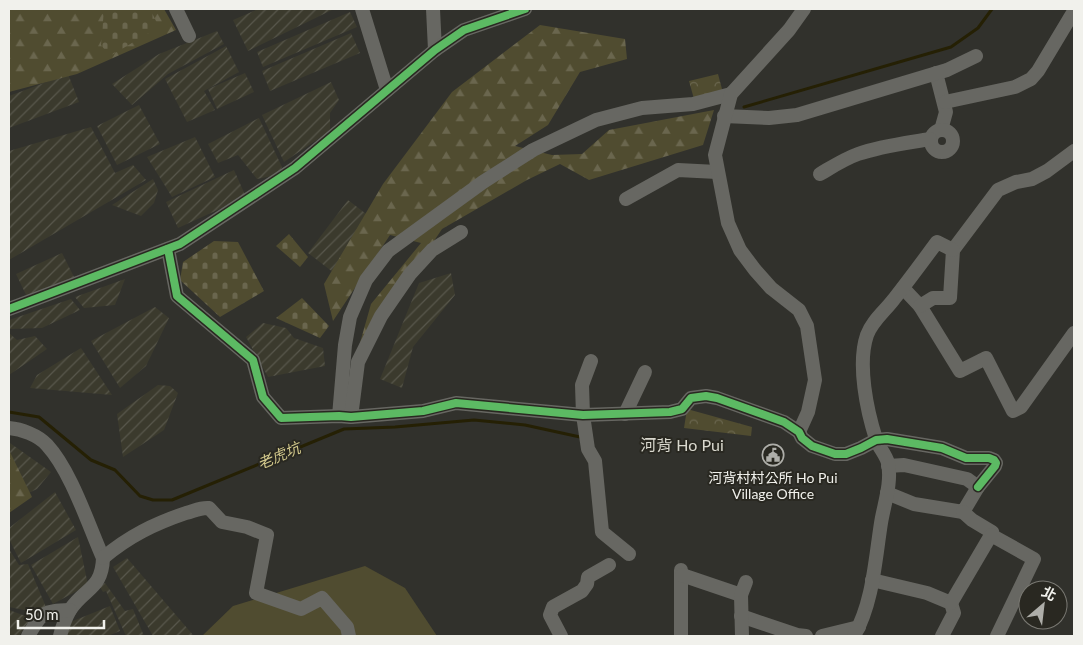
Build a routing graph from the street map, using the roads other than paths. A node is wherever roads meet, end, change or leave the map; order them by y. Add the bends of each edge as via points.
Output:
1 (176, 9) edge
2 (362, 9) edge
3 (433, 9) edge
4 (525, 9) edge
5 (804, 9) edge
6 (1074, 11) edge
7 (189, 36) dead end
8 (435, 50) junction
9 (976, 56) dead end
10 (936, 73) junction
11 (387, 90) junction
12 (731, 94) junction
13 (945, 102) junction
14 (724, 116) junction
15 (1074, 151) edge
16 (718, 172) junction
17 (820, 174) dead end
18 (626, 199) dead end
19 (461, 232) dead end
20 (168, 249) junction
21 (953, 250) junction
22 (903, 288) junction
23 (920, 306) junction
24 (9, 309) edge
25 (1074, 333) edge
26 (591, 361) dead end
27 (645, 372) dead end
28 (583, 414) junction
29 (625, 414) junction
30 (345, 417) junction
31 (9, 428) edge
32 (799, 432) junction
33 (876, 440) junction
34 (888, 466) junction
35 (978, 487) junction
36 (887, 493) junction
37 (963, 512) junction
38 (991, 535) junction
39 (629, 554) dead end
40 (103, 558) junction
41 (609, 564) dead end
42 (872, 580) junction
43 (951, 604) junction
44 (70, 610) junction
45 (742, 616) junction
46 (856, 632) edge
47 (28, 636) edge
48 (60, 636) edge
49 (349, 636) edge
50 (561, 636) edge
51 (682, 636) edge
52 (742, 636) edge
53 (806, 636) edge
54 (822, 636) edge
55 (942, 636) edge
56 (997, 636) edge

1 - 7 street
2 - 11 street
3 - 8 street
4 - 8 street via 470,27
5 - 12 street
6 - 13 street via 1031,79 1015,87
8 - 11 street
9 - 10 street
10 - 13 street
10 - 14 street via 797,115 769,118
11 - 20 street via 296,168
12 - 14 street
12 - 30 street via 693,104 642,108 596,120 526,155 483,182 388,251 366,280 350,317 345,345
13 - 17 street via 946,112 936,134 856,155
14 - 16 street via 715,150
15 - 21 street via 1032,179 998,190
16 - 18 street via 678,170
16 - 32 street via 728,223 740,250 771,288 798,310 808,326 816,380
19 - 30 street via 432,250 410,274 381,316 358,362
20 - 24 street
20 - 30 street via 177,296 253,360 263,397 281,418
21 - 22 street via 937,242
21 - 23 street via 950,298 933,298
22 - 23 street
22 - 33 street via 870,329 864,350 865,387
23 - 25 street via 960,372 986,358 1013,410 1021,407
26 - 28 street via 582,385
27 - 29 street
28 - 29 street
28 - 30 street via 456,403 423,411
28 - 39 street via 588,449 595,461 602,532
29 - 32 street via 676,412 682,410 691,398 706,396 784,422
31 - 40 street via 20,429 46,443 64,468
32 - 33 street via 812,446 840,455
33 - 34 street
33 - 35 street via 942,448 966,458 994,460 995,466
34 - 35 street via 904,466 967,480
34 - 36 street
35 - 37 street
36 - 37 street via 914,504
36 - 42 street
37 - 38 street via 992,532
38 - 43 street
38 - 56 street via 1034,559
40 - 44 street via 102,572 96,584
40 - 49 street via 118,545 159,522 209,508 222,522 267,535 256,593 301,609 322,598 347,627
41 - 50 street via 588,577 582,591 552,607 550,615
42 - 43 street via 927,593
42 - 46 street
43 - 55 street via 954,613
44 - 47 street via 46,612
44 - 48 street
45 - 51 street via 743,588 682,572
45 - 52 street
45 - 53 street via 796,636
46 - 54 street

